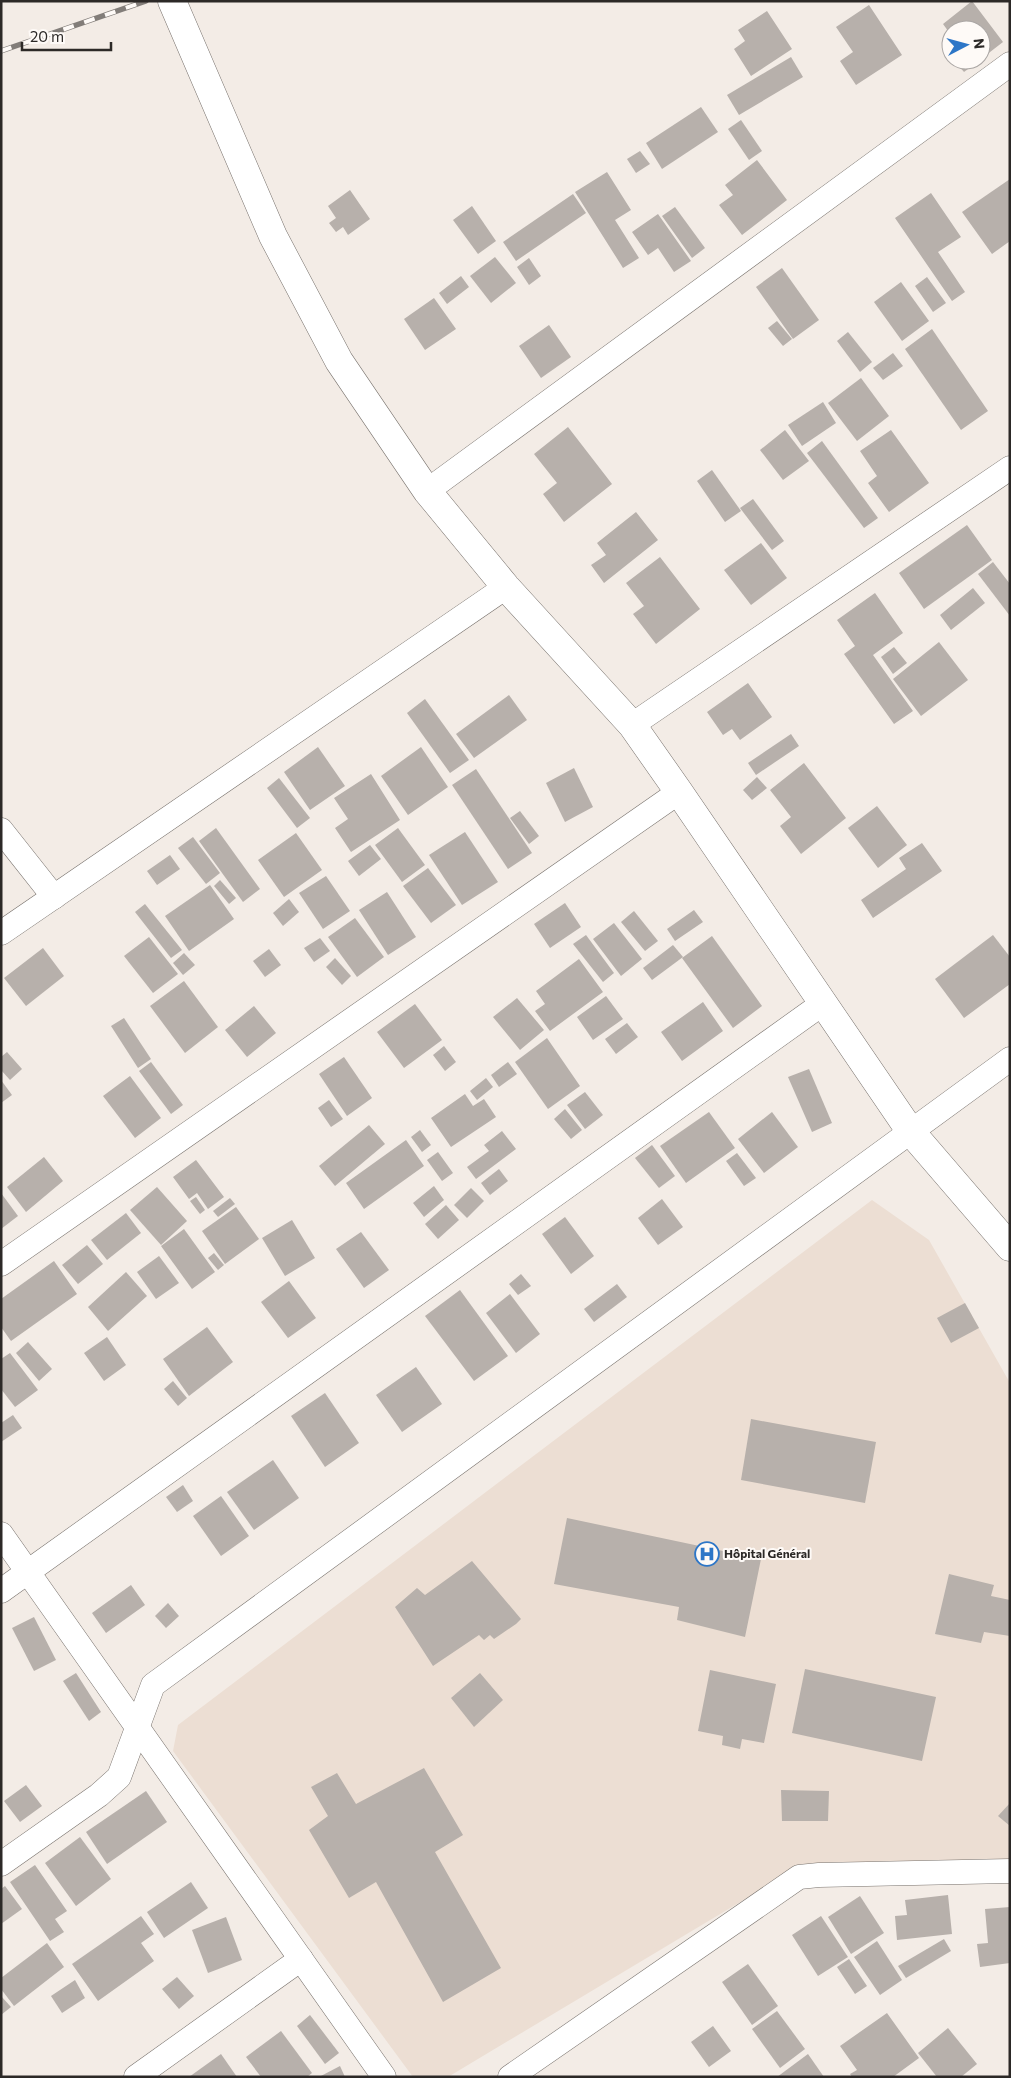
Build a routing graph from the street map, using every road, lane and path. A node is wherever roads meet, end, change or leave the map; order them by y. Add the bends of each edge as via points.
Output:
1 (172, 1) edge
2 (1010, 64) edge
3 (1010, 468) edge
4 (427, 491) junction
5 (506, 587) junction
6 (632, 725) junction
7 (679, 792) junction
8 (1, 830) edge
9 (54, 896) junction
10 (1, 932) edge
11 (822, 1004) junction
12 (1010, 1059) edge
13 (911, 1132) junction
14 (1010, 1247) edge
15 (1, 1264) edge
16 (1, 1534) edge
17 (28, 1572) junction
18 (1, 1591) edge
19 (137, 1726) junction
20 (1, 1864) edge
21 (1010, 1872) edge
22 (301, 1959) junction
23 (136, 2077) edge
24 (384, 2077) edge
25 (510, 2077) edge

1 - 4 street via 273,236 339,361
2 - 4 street
3 - 6 street
4 - 5 street
5 - 6 street
5 - 9 street
6 - 7 street
7 - 11 street
7 - 15 street
8 - 9 street
9 - 10 street
11 - 13 street
11 - 17 street
12 - 13 street
13 - 14 street
13 - 19 street via 154,1685
16 - 17 street
17 - 18 street
17 - 19 street
19 - 20 street via 119,1777 99,1796
19 - 22 street
21 - 25 street via 819,1874 798,1877
22 - 23 street
22 - 24 street

